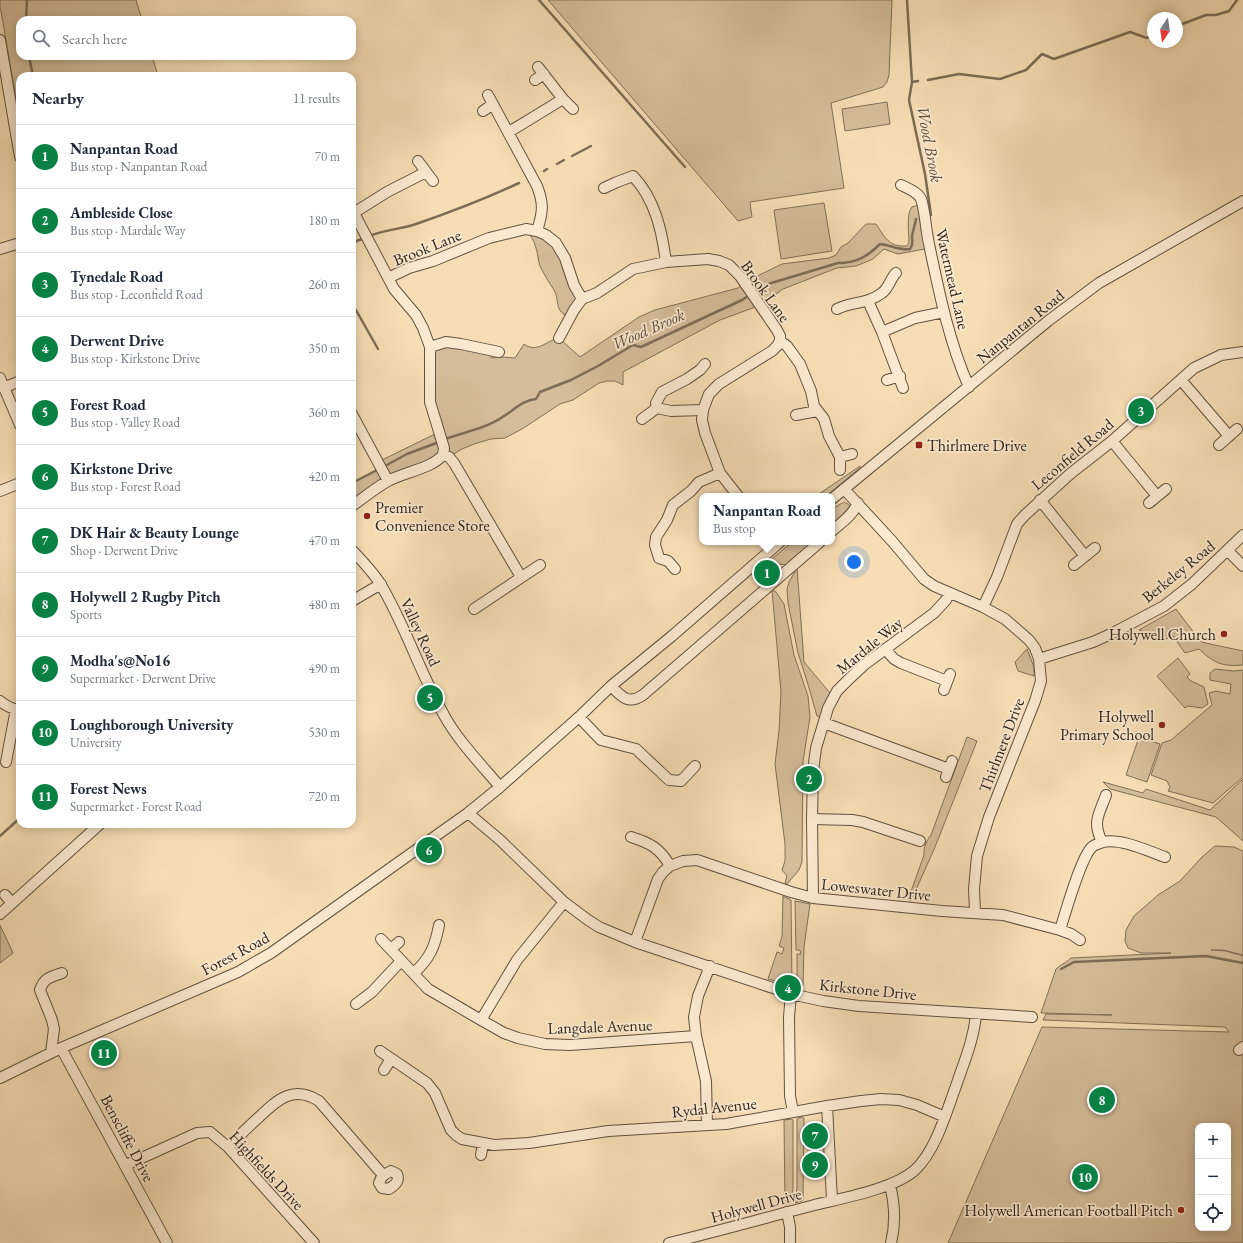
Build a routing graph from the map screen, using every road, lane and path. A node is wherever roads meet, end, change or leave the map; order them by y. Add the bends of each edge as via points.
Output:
1 (0, 40) edge
2 (539, 74) dead end
3 (488, 95) dead end
4 (563, 99) junction
5 (493, 104) junction
6 (573, 109) dead end
7 (482, 112) dead end
8 (509, 132) junction
9 (16, 134) edge
10 (418, 161) dead end
11 (426, 172) junction
12 (433, 181) dead end
13 (901, 185) dead end
14 (604, 188) dead end
15 (1243, 201) edge
16 (356, 212) edge
17 (356, 219) edge
18 (537, 231) junction
19 (16, 244) edge
20 (0, 249) edge
21 (666, 262) junction
22 (896, 273) dead end
23 (388, 278) junction
24 (582, 299) junction
25 (868, 301) junction
26 (838, 308) dead end
27 (944, 312) junction
28 (882, 332) junction
29 (559, 338) dead end
30 (780, 341) junction
31 (430, 347) junction
32 (1243, 352) edge
33 (494, 353) dead end
34 (704, 370) dead end
35 (900, 376) junction
36 (886, 380) dead end
37 (1181, 380) junction
38 (16, 381) edge
39 (2, 383) edge
40 (969, 387) junction
41 (903, 388) dead end
42 (658, 408) junction
43 (703, 410) junction
44 (817, 410) junction
45 (796, 415) dead end
46 (16, 416) edge
47 (642, 418) dead end
48 (356, 423) edge
49 (1237, 429) dead end
50 (1229, 436) junction
51 (1112, 441) junction
52 (1219, 445) dead end
53 (852, 454) dead end
54 (444, 455) junction
55 (840, 457) junction
56 (840, 470) dead end
57 (720, 473) junction
58 (388, 481) junction
59 (16, 485) edge
60 (844, 489) junction
61 (1166, 489) dead end
62 (0, 492) edge
63 (736, 493) edge
64 (835, 496) edge
65 (1157, 496) junction
66 (1040, 500) junction
67 (356, 503) edge
68 (858, 503) junction
69 (1149, 504) dead end
70 (835, 528) edge
71 (1243, 535) edge
72 (767, 545) edge
73 (777, 545) edge
74 (817, 545) edge
75 (1095, 548) dead end
76 (1228, 551) junction
77 (768, 553) junction
78 (356, 554) edge
79 (1085, 556) junction
80 (540, 565) dead end
81 (1074, 565) dead end
82 (1243, 566) edge
83 (675, 569) dead end
84 (521, 577) junction
85 (380, 584) junction
86 (949, 593) junction
87 (356, 599) edge
88 (983, 607) junction
89 (474, 609) dead end
90 (885, 649) junction
91 (1039, 659) junction
92 (947, 682) dead end
93 (611, 686) junction
94 (0, 701) edge
95 (16, 708) edge
96 (579, 717) junction
97 (16, 718) edge
98 (824, 723) junction
99 (6, 764) edge
100 (696, 766) dead end
101 (949, 769) dead end
102 (500, 787) junction
103 (1106, 795) dead end
104 (468, 813) junction
105 (812, 819) junction
106 (96, 828) edge
107 (631, 837) dead end
108 (920, 842) dead end
109 (1102, 842) junction
110 (1161, 853) dead end
111 (670, 866) junction
112 (5, 895) dead end
113 (813, 898) junction
114 (564, 902) junction
115 (12, 903) junction
116 (976, 912) junction
117 (0, 914) edge
118 (439, 925) dead end
119 (1060, 930) junction
120 (381, 939) dead end
121 (1080, 940) dead end
122 (399, 942) dead end
123 (635, 942) junction
124 (391, 949) junction
125 (401, 961) junction
126 (710, 966) junction
127 (62, 973) dead end
128 (414, 973) junction
129 (791, 994) junction
130 (356, 1004) dead end
131 (976, 1014) junction
132 (1032, 1017) dead end
133 (481, 1020) junction
134 (696, 1036) junction
135 (61, 1048) junction
136 (380, 1051) dead end
137 (51, 1053) junction
138 (391, 1059) junction
139 (384, 1070) dead end
140 (0, 1078) edge
141 (827, 1106) junction
142 (793, 1112) junction
143 (945, 1117) junction
144 (707, 1125) junction
145 (483, 1143) junction
146 (228, 1147) junction
147 (481, 1155) dead end
148 (126, 1165) junction
149 (383, 1175) dead end
150 (890, 1185) junction
151 (832, 1200) junction
152 (787, 1212) junction
153 (167, 1243) edge
154 (314, 1243) edge
155 (672, 1243) edge
156 (790, 1243) edge
157 (891, 1243) edge

1 - 9 street
2 - 4 street
3 - 5 street
4 - 6 street
4 - 8 street
5 - 7 street
5 - 8 street
8 - 18 street via 542,200 543,209
10 - 11 street
11 - 12 street
11 - 16 street via 381,195
13 - 27 street, Watermead Lane via 920,197
14 - 21 street via 636,173 656,215
15 - 40 street, Nanpantan Road via 1099,283 1048,321
17 - 23 street
18 - 23 street, Brook Lane via 526,229 489,238
18 - 24 street via 556,243
19 - 20 street
21 - 24 street, Brook Lane via 633,269 597,293
21 - 30 street, Brook Lane via 708,259 729,265 756,297 778,330
22 - 25 street via 882,293
23 - 31 street via 416,315
24 - 29 street
25 - 26 street
25 - 28 street
27 - 28 street via 915,318
27 - 40 street, Watermead Lane
28 - 35 street
30 - 43 street, Brook Lane via 772,351 719,384 709,394
30 - 44 street via 787,346 800,364
31 - 33 street via 446,342
31 - 54 street via 430,402
32 - 37 street, Leconfield Road via 1212,358 1194,368
34 - 42 street via 662,392 656,403
35 - 36 street
35 - 41 street
37 - 50 street
37 - 51 street, Leconfield Road
38 - 39 street
39 - 46 street
40 - 60 street, Nanpantan Road
42 - 43 street via 671,411
42 - 47 street
43 - 57 street, Brook Lane via 705,433
44 - 45 street
44 - 55 street via 824,419
48 - 58 street
49 - 50 street
50 - 52 street
51 - 65 street
51 - 66 street, Leconfield Road
53 - 55 street
54 - 58 street via 430,464
54 - 84 street via 454,463
55 - 56 street
57 - 63 street, Brook Lane
57 - 83 street via 699,482 691,491 670,501 667,520 656,537 656,560 668,561
58 - 67 street
59 - 62 street
60 - 64 street, Nanpantan Road
60 - 68 street, Thirlmere Drive
61 - 65 street
65 - 69 street
66 - 79 street
66 - 88 street, Leconfield Road via 1017,524
68 - 70 street via 855,510
68 - 86 street, Thirlmere Drive via 924,579
71 - 76 street, Berkeley Road
72 - 77 street
73 - 77 street
74 - 93 street via 643,695 629,700
75 - 79 street
76 - 82 street
76 - 91 street, Berkeley Road via 1164,606 1113,634
77 - 93 street
78 - 85 street, Valley Road
79 - 81 street
80 - 84 street
84 - 89 street
85 - 87 street
85 - 102 street, Valley Road via 397,613 445,716 457,735
86 - 88 street, Thirlmere Drive
86 - 90 street, Mardale Way via 934,613
88 - 91 street, Thirlmere Drive via 1020,632 1035,648
90 - 92 street via 901,663
90 - 98 street, Mardale Way via 837,691
91 - 116 street, Thirlmere Drive via 1041,673 1035,701 989,817 979,850 975,872
93 - 96 street
94 - 95 street
96 - 100 street via 601,740 636,749 669,780 681,781
96 - 102 street
97 - 99 street
98 - 101 street
98 - 105 street, Mardale Way via 814,759
102 - 104 street, Forest Road
103 - 109 street via 1096,821
104 - 114 street, Kirkstone Drive
104 - 135 street, Forest Road via 271,953 238,972
105 - 108 street via 864,822
105 - 113 street, Mardale Way
106 - 115 street
107 - 111 street via 641,844 650,843 657,848
109 - 110 street via 1122,842
109 - 119 street via 1092,846 1086,856
111 - 113 street, Loweswater Drive via 683,861 701,861
111 - 123 street via 654,886
112 - 115 street
113 - 116 street, Loweswater Drive
114 - 123 street, Kirkstone Drive via 599,927
114 - 133 street via 518,960
115 - 117 street
116 - 119 street, Loweswater Drive via 1003,915
118 - 128 street via 432,952
119 - 121 street, Loweswater Drive
120 - 124 street, Langdale Avenue
122 - 124 street
123 - 126 street, Kirkstone Drive
124 - 125 street, Langdale Avenue
125 - 128 street, Langdale Avenue
125 - 130 street via 369,988
126 - 129 street, Kirkstone Drive
126 - 134 street via 695,1008
127 - 137 street via 46,979 40,990 54,1029
128 - 133 street, Langdale Avenue via 428,989
129 - 131 street, Kirkstone Drive via 859,1006
129 - 142 street via 790,1096
131 - 132 street, Kirkstone Drive
131 - 143 street, Holywell Drive via 970,1047
133 - 134 street, Langdale Avenue via 504,1033 545,1044 570,1045
134 - 144 street via 706,1081
135 - 137 street, Forest Road
135 - 148 street, Benscliffe Drive
136 - 138 street, Rydal Avenue
137 - 140 street, Forest Road
138 - 139 street
138 - 145 street, Rydal Avenue via 427,1083 456,1136
141 - 142 street, Rydal Avenue
141 - 143 street, Rydal Avenue via 881,1099 898,1100
141 - 151 street
142 - 144 street, Rydal Avenue
143 - 150 street, Holywell Drive via 923,1161 903,1179
144 - 145 street, Rydal Avenue via 608,1131 504,1145
145 - 147 street
146 - 148 street, Highfields Drive via 210,1132 197,1133
146 - 149 street via 276,1101 292,1094 301,1094 319,1101
146 - 154 street, Highfields Drive
148 - 153 street, Benscliffe Drive
150 - 151 street, Holywell Drive
150 - 157 street via 895,1216
151 - 152 street, Holywell Drive
152 - 155 street, Holywell Drive
152 - 156 street

